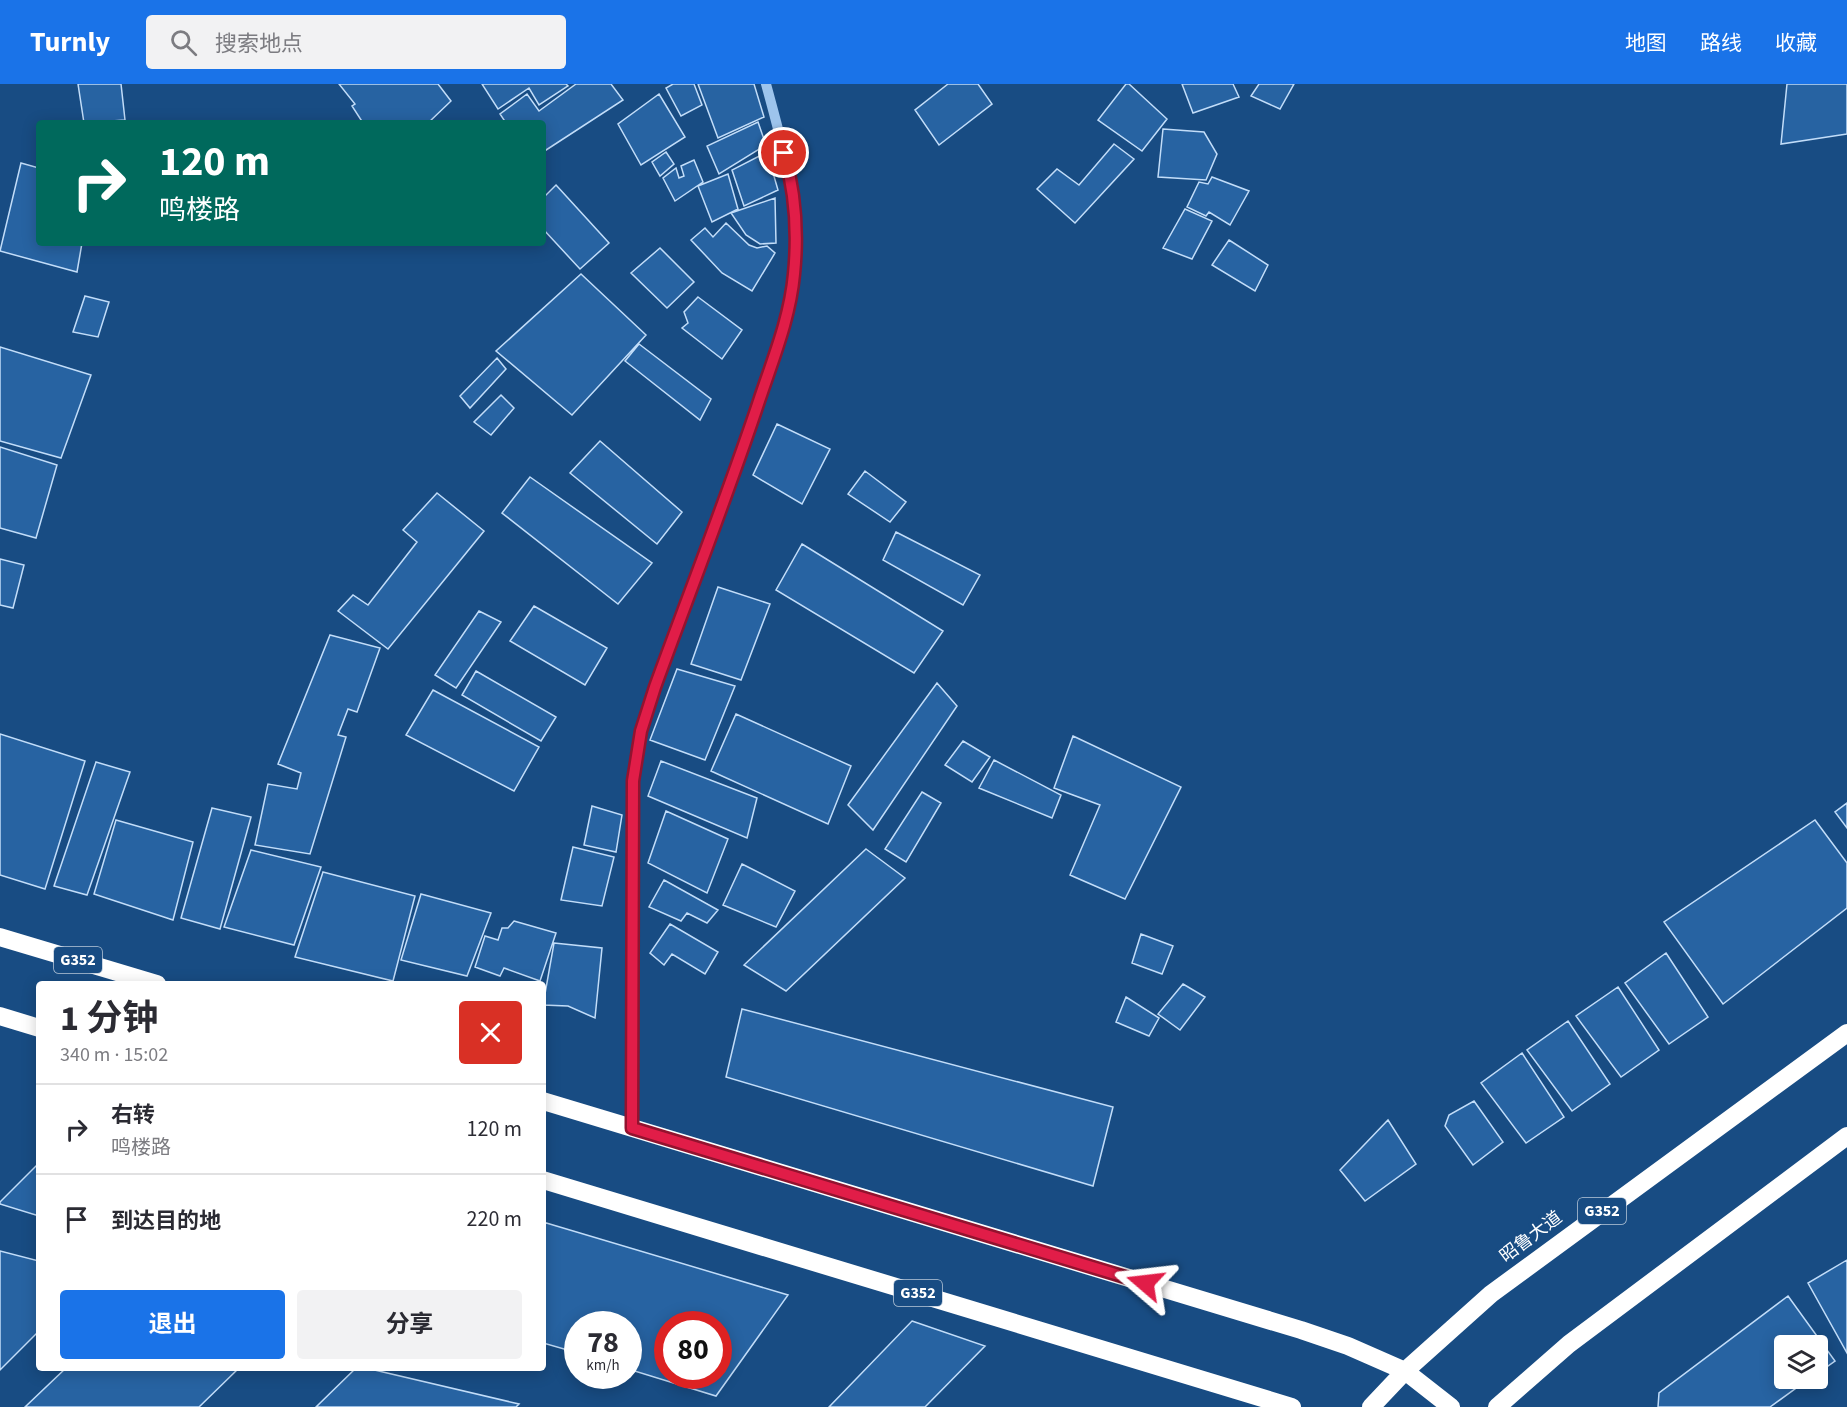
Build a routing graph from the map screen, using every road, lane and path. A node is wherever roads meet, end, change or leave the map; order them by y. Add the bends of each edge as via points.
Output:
1 (765, 84) edge
2 (0, 937) edge
3 (147, 981) edge
4 (0, 1016) edge
5 (36, 1027) edge
6 (1847, 1033) edge
7 (546, 1102) edge
8 (632, 1128) junction
9 (1847, 1136) edge
10 (546, 1181) edge
11 (1404, 1371) junction
12 (1292, 1407) edge
13 (1371, 1407) edge
14 (1451, 1407) edge
15 (1497, 1407) edge

1 - 8 street via 790,175 796,232 794,275 786,320 752,423 641,731 633,781 631,838
2 - 3 highway, G352
4 - 5 highway
6 - 11 highway, 昭鲁大道 / G352 via 1491,1294
7 - 8 highway
8 - 11 highway via 1301,1330
9 - 15 highway via 1569,1344
10 - 12 highway, G352
11 - 13 highway, 昭鲁大道 / G352
11 - 14 highway

